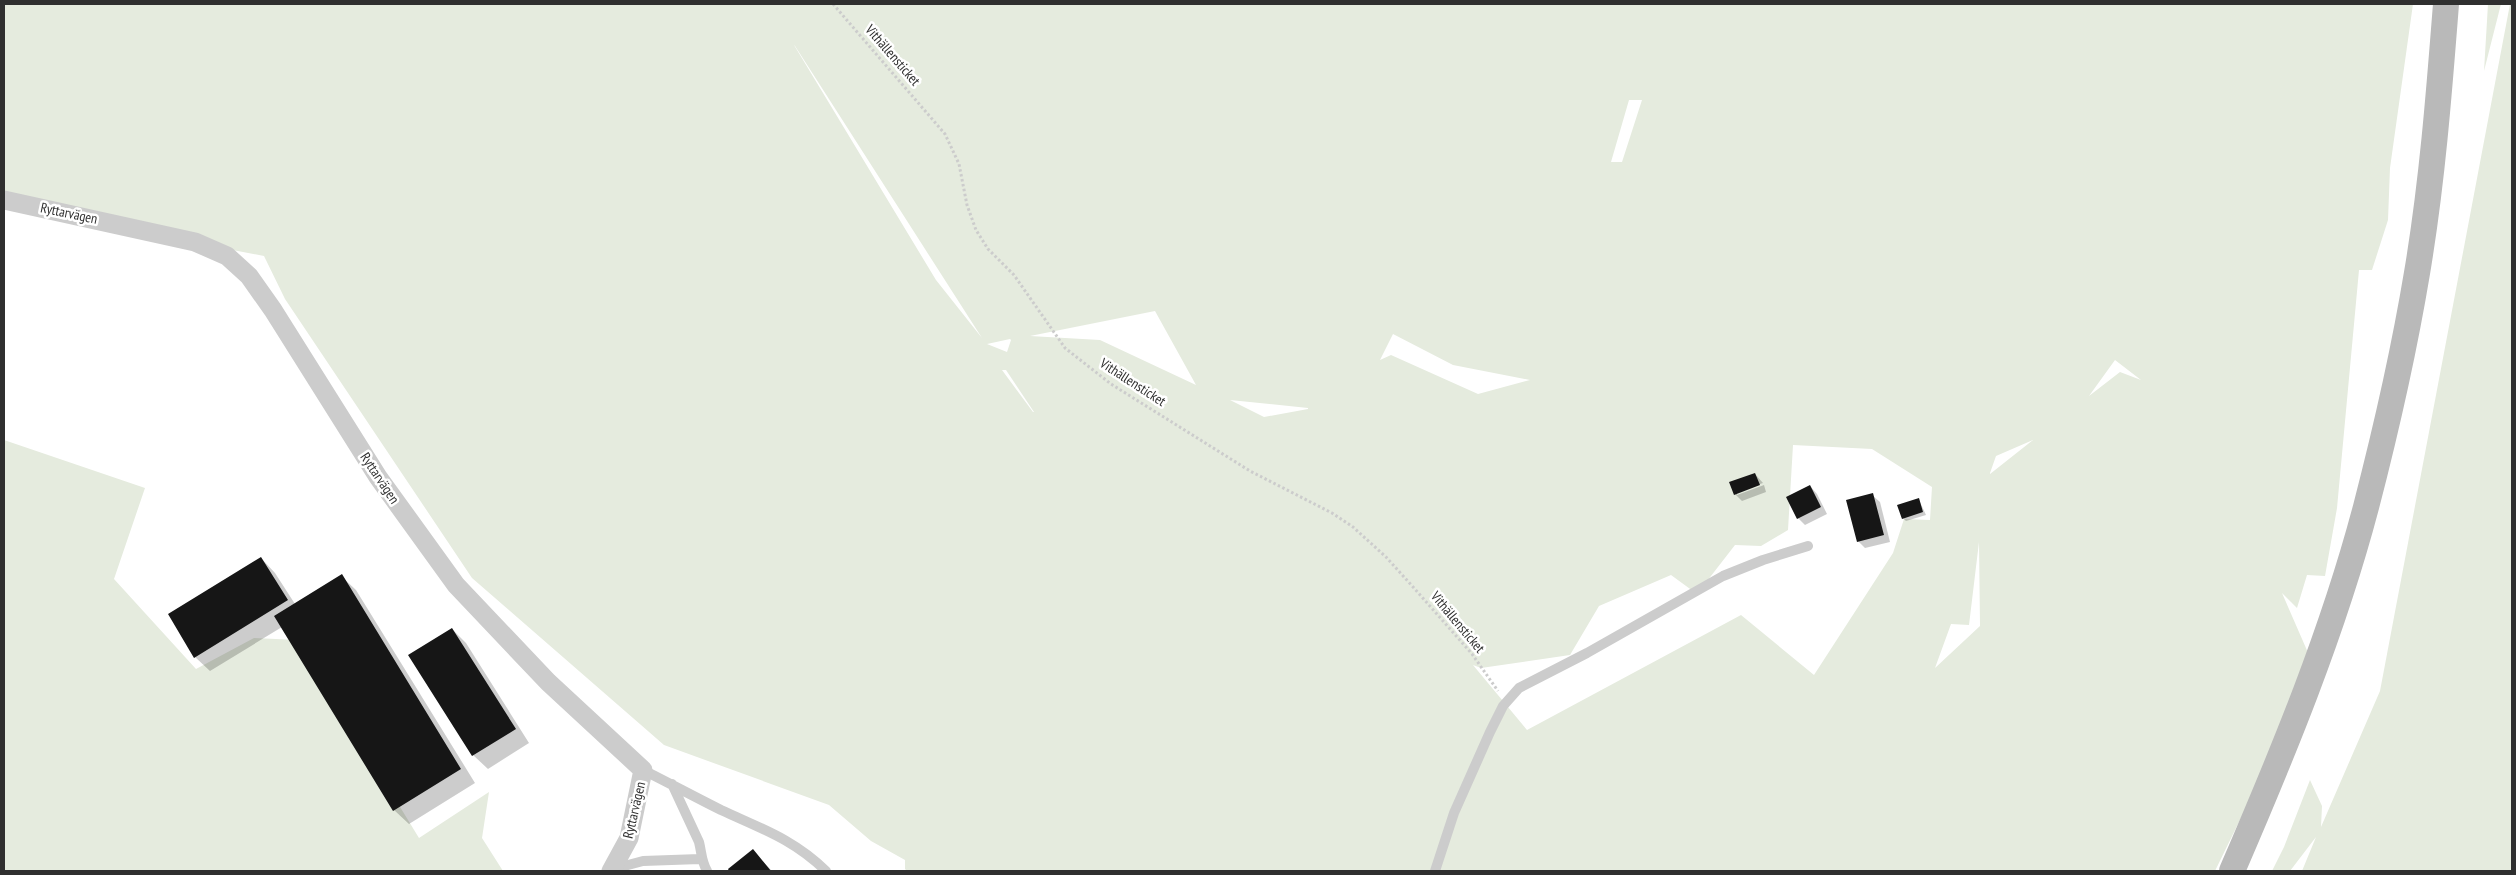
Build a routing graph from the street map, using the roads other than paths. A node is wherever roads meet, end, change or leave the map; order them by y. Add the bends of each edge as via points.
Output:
1 (2446, 4) edge
2 (4, 200) edge
3 (1808, 546) dead end
4 (643, 770) junction
5 (672, 784) junction
6 (700, 859) junction
7 (612, 870) edge
8 (707, 871) edge
9 (826, 871) edge
10 (1436, 871) edge
11 (2232, 871) edge

1 - 11 main road via 2437,125 2417,273 2365,508 2326,634 2280,761
2 - 4 street, Ryttarvägen via 195,242 227,256 249,276 274,310 378,477 456,585 548,682
3 - 10 lane via 1723,576 1519,688 1507,701 1490,732 1454,813
4 - 5 lane
4 - 7 street, Ryttarvägen via 628,838
5 - 6 lane via 699,842
5 - 9 lane via 776,834 807,853
6 - 7 lane via 642,861
6 - 8 lane

